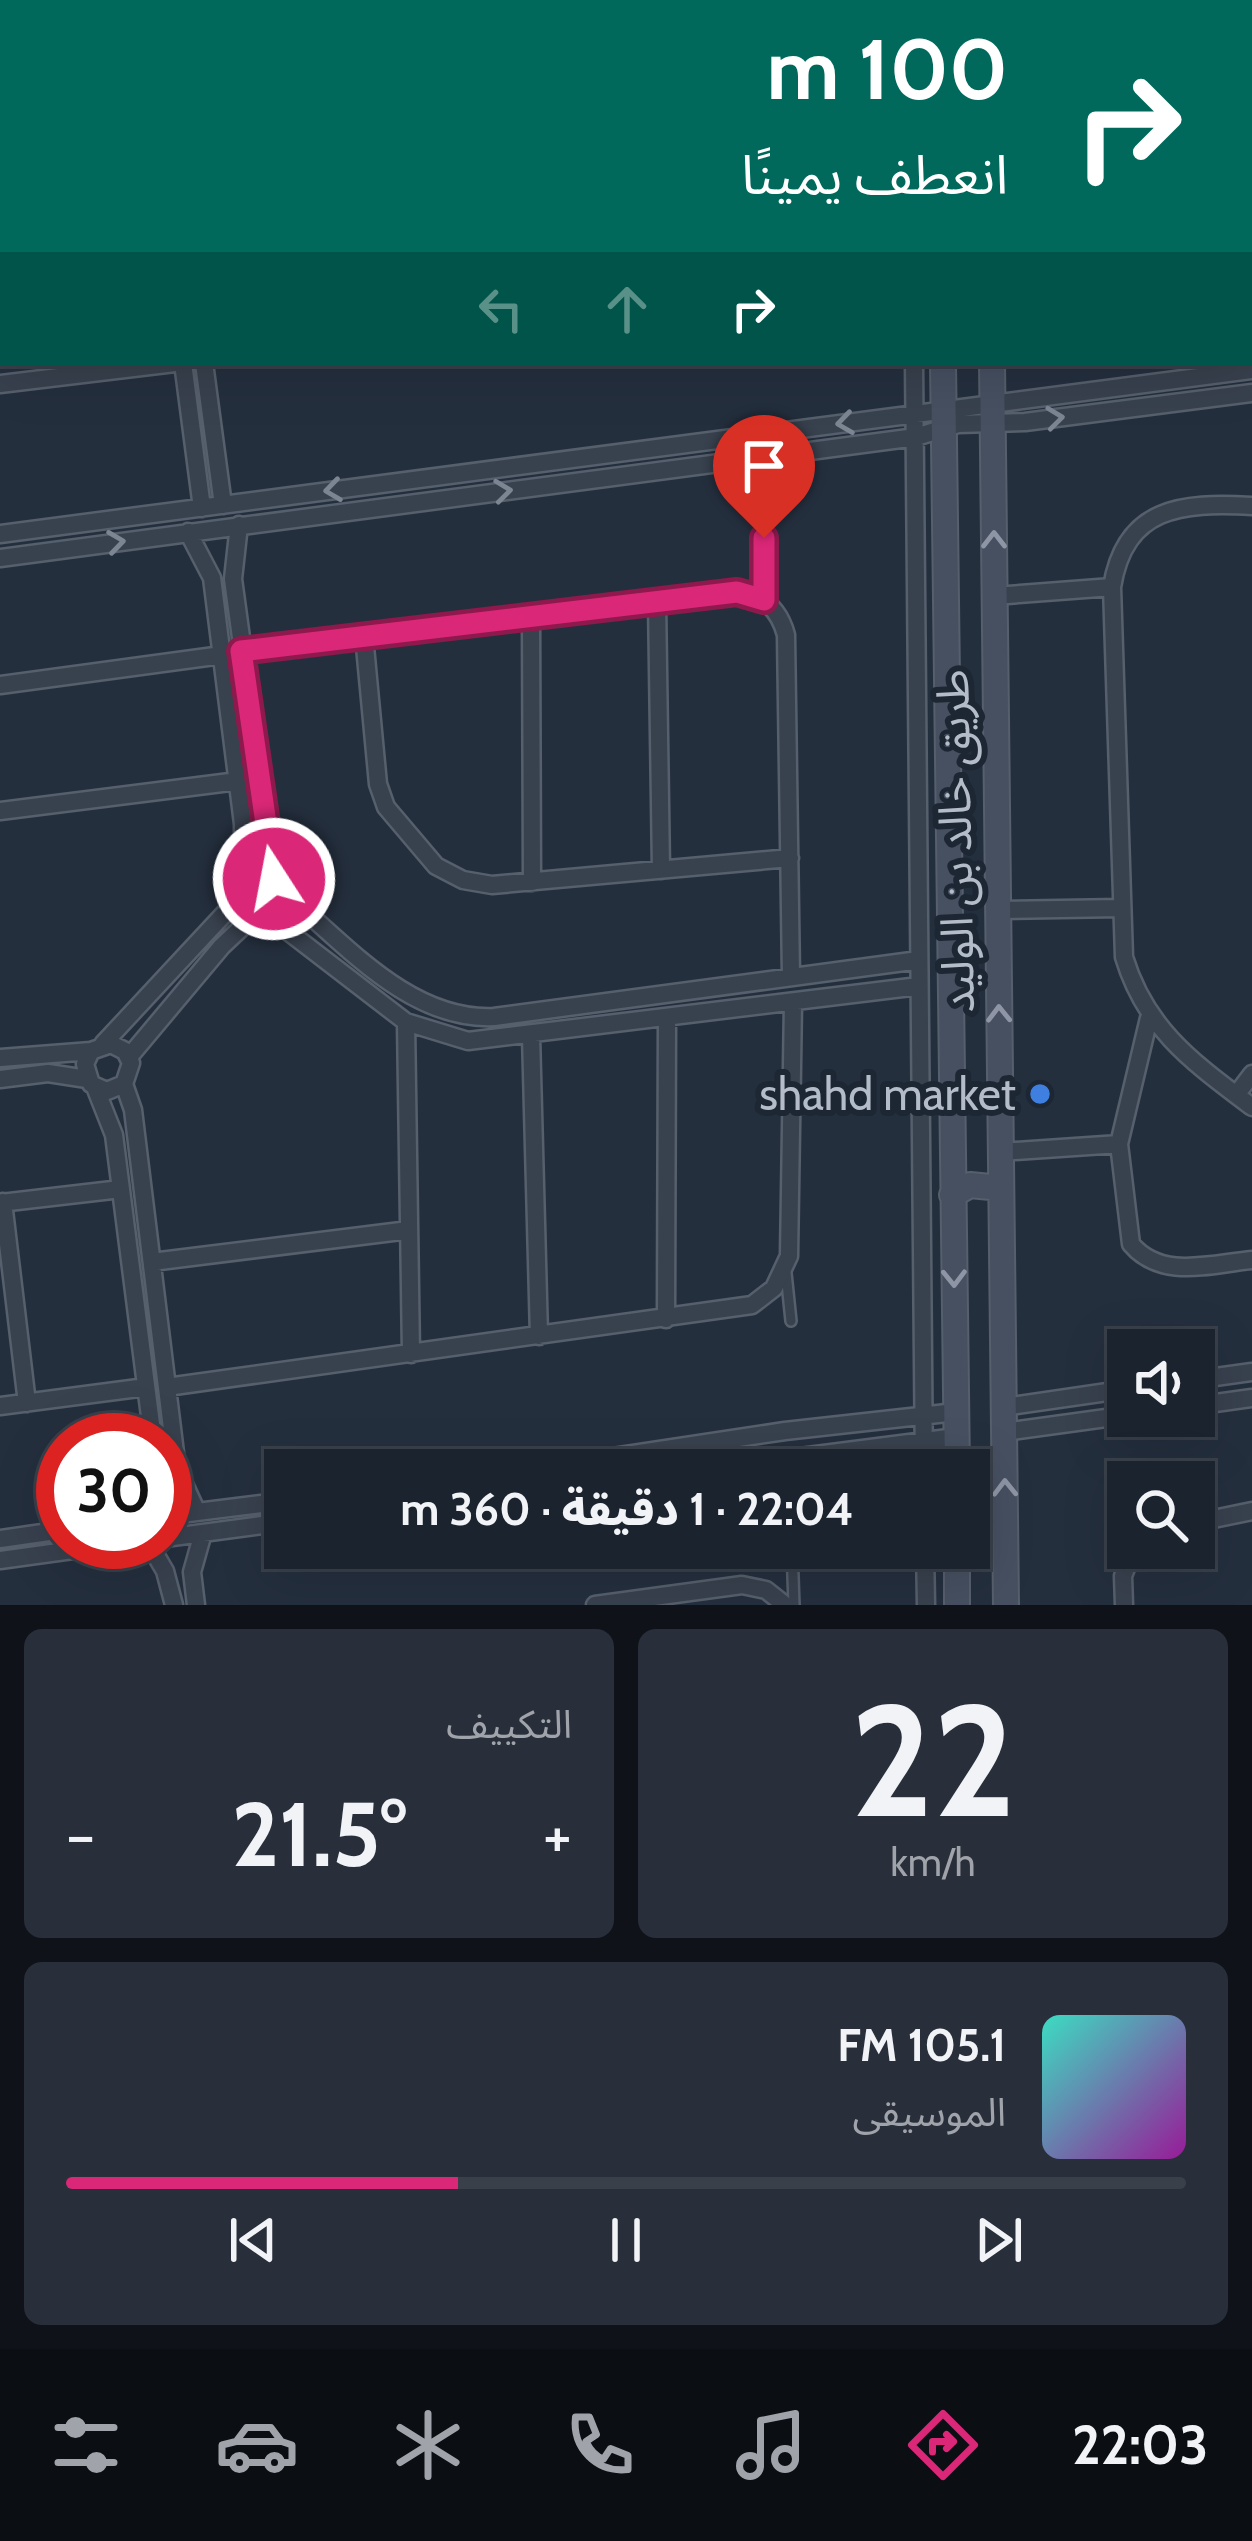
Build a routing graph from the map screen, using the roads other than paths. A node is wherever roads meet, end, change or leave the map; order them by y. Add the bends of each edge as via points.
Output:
1 (127, 366) edge
2 (179, 366) edge
3 (204, 366) edge
4 (914, 366) edge
5 (943, 366) edge
6 (992, 366) edge
7 (1252, 370) edge
8 (41, 371) edge
9 (0, 384) edge
10 (1252, 393) edge
11 (993, 412) junction
12 (915, 413) junction
13 (944, 419) junction
14 (916, 437) junction
15 (448, 475) junction
16 (451, 498) junction
17 (223, 505) junction
18 (1252, 506) edge
19 (202, 508) junction
20 (239, 525) junction
21 (188, 532) junction
22 (0, 534) edge
23 (764, 538) dead end
24 (0, 558) edge
25 (1112, 586) junction
26 (994, 596) junction
27 (764, 600) junction
28 (656, 601) junction
29 (531, 616) junction
30 (364, 636) junction
31 (241, 651) junction
32 (222, 655) junction
33 (0, 685) edge
34 (238, 781) junction
35 (0, 812) edge
36 (790, 858) junction
37 (661, 870) junction
38 (532, 881) junction
39 (277, 885) junction
40 (241, 891) junction
41 (1120, 908) junction
42 (998, 910) junction
43 (261, 916) junction
44 (919, 960) junction
45 (791, 977) junction
46 (919, 986) junction
47 (793, 1002) junction
48 (667, 1018) junction
49 (1149, 1018) junction
50 (406, 1022) junction
51 (530, 1035) junction
52 (97, 1048) junction
53 (0, 1058) edge
54 (129, 1058) junction
55 (1252, 1074) edge
56 (0, 1079) edge
57 (91, 1083) junction
58 (124, 1084) junction
59 (1236, 1095) junction
60 (1252, 1107) edge
61 (1119, 1144) junction
62 (1001, 1153) junction
63 (1001, 1188) junction
64 (121, 1189) junction
65 (952, 1195) junction
66 (2, 1202) edge
67 (409, 1230) junction
68 (1252, 1260) edge
69 (152, 1262) junction
70 (786, 1268) junction
71 (666, 1319) junction
72 (791, 1321) dead end
73 (539, 1336) junction
74 (411, 1354) junction
75 (1252, 1372) edge
76 (1215, 1377) edge
77 (146, 1387) junction
78 (167, 1387) junction
79 (1107, 1394) edge
80 (1252, 1398) edge
81 (27, 1403) junction
82 (1215, 1403) edge
83 (0, 1406) edge
84 (149, 1413) edge
85 (1107, 1416) edge
86 (924, 1417) junction
87 (1004, 1419) junction
88 (956, 1425) junction
89 (924, 1441) junction
90 (666, 1449) edge
91 (862, 1449) edge
92 (924, 1449) edge
93 (956, 1449) edge
94 (264, 1504) edge
95 (1252, 1511) edge
96 (197, 1512) junction
97 (192, 1513) edge
98 (1215, 1519) edge
99 (264, 1525) edge
100 (203, 1533) junction
101 (36, 1534) edge
102 (192, 1534) edge
103 (0, 1539) edge
104 (36, 1555) edge
105 (0, 1560) edge
106 (164, 1569) edge
107 (793, 1569) edge
108 (925, 1569) edge
109 (957, 1569) edge
110 (1126, 1569) edge
111 (174, 1605) edge
112 (196, 1605) edge
113 (595, 1605) edge
114 (785, 1605) edge
115 (794, 1605) edge
116 (926, 1605) edge
117 (957, 1605) edge
118 (1006, 1605) edge
119 (1124, 1605) edge

1 - 8 street
2 - 19 street
3 - 17 street
4 - 12 street
5 - 13 street, طريق خالد بن الوليد
6 - 11 street, طريق خالد بن الوليد
7 - 11 street
8 - 9 street
11 -> 10 street
11 - 13 street
26 -> 11 street, طريق خالد بن الوليد
12 - 13 street
12 - 14 street
12 -> 15 street
13 - 14 street
13 - 65 street, طريق خالد بن الوليد
16 -> 14 street
14 - 44 street
15 - 16 street
15 -> 17 street
16 - 20 street
17 - 19 street
18 - 25 street via 1144,520 1117,558
19 - 22 street
20 - 21 street
20 - 31 street via 232,567
24 -> 21 street
21 - 32 street via 210,569
23 - 27 lane
25 - 26 street
25 - 41 street
26 - 42 street, طريق خالد بن الوليد
27 - 28 street via 737,592
27 - 36 street via 786,635
28 - 29 street
28 - 37 street
29 - 30 street
29 - 38 street
30 - 31 street
30 - 38 street via 378,784 393,818 449,874 477,884
31 - 39 street
32 - 33 street
32 - 34 street
34 - 35 street
34 - 40 street
36 - 37 street
36 - 45 street
37 - 38 street
39 - 40 street via 261,874
39 - 43 street via 280,905
39 - 45 street via 398,987 458,1016
40 - 43 street
40 - 52 street
41 - 42 street
41 - 49 street via 1124,957
62 -> 42 street, طريق خالد بن الوليد
43 - 50 street
43 - 54 street via 222,946
44 - 45 street
44 - 46 street
46 - 47 street
46 - 86 street
47 - 48 street
47 - 70 street
48 - 51 street
48 - 71 street
49 - 59 street
49 - 61 street
50 - 51 street via 468,1041
50 - 67 street
51 - 73 street
52 - 53 street
52 - 54 street via 118,1046
52 - 57 street via 85,1064
54 - 58 street
55 - 59 street
56 - 57 street via 48,1073
57 - 58 street via 113,1090
57 - 64 street via 111,1123
58 - 69 street
59 - 60 street
61 - 62 street
61 - 68 street via 1126,1228 1142,1256 1172,1268
62 - 63 street, طريق خالد بن الوليد
63 - 65 street via 981,1184
63 - 87 street, طريق خالد بن الوليد
64 - 66 street
64 - 77 street
65 -> 88 street, طريق خالد بن الوليد
66 - 81 street
67 - 69 street
67 - 74 street
69 - 78 street
70 - 71 street via 752,1305
70 - 72 lane
71 - 73 street
73 - 74 street
74 - 78 street
75 - 76 street
77 - 81 street
77 - 84 street
78 - 96 street via 178,1478
79 - 87 street
80 - 82 street
81 - 83 street
85 - 87 street
86 - 88 street
86 - 89 street
86 - 90 street
118 -> 87 street, طريق خالد بن الوليد
88 - 89 street
88 - 93 street, طريق خالد بن الوليد
89 - 91 street
89 - 92 street
94 - 96 street
95 - 98 street
96 - 97 street
99 - 100 street
100 - 102 street
100 - 112 street via 192,1572
101 - 103 street
104 - 105 street
106 - 111 street
107 - 115 lane
108 - 116 street
109 - 117 street
110 - 119 street
113 - 114 street via 742,1585

